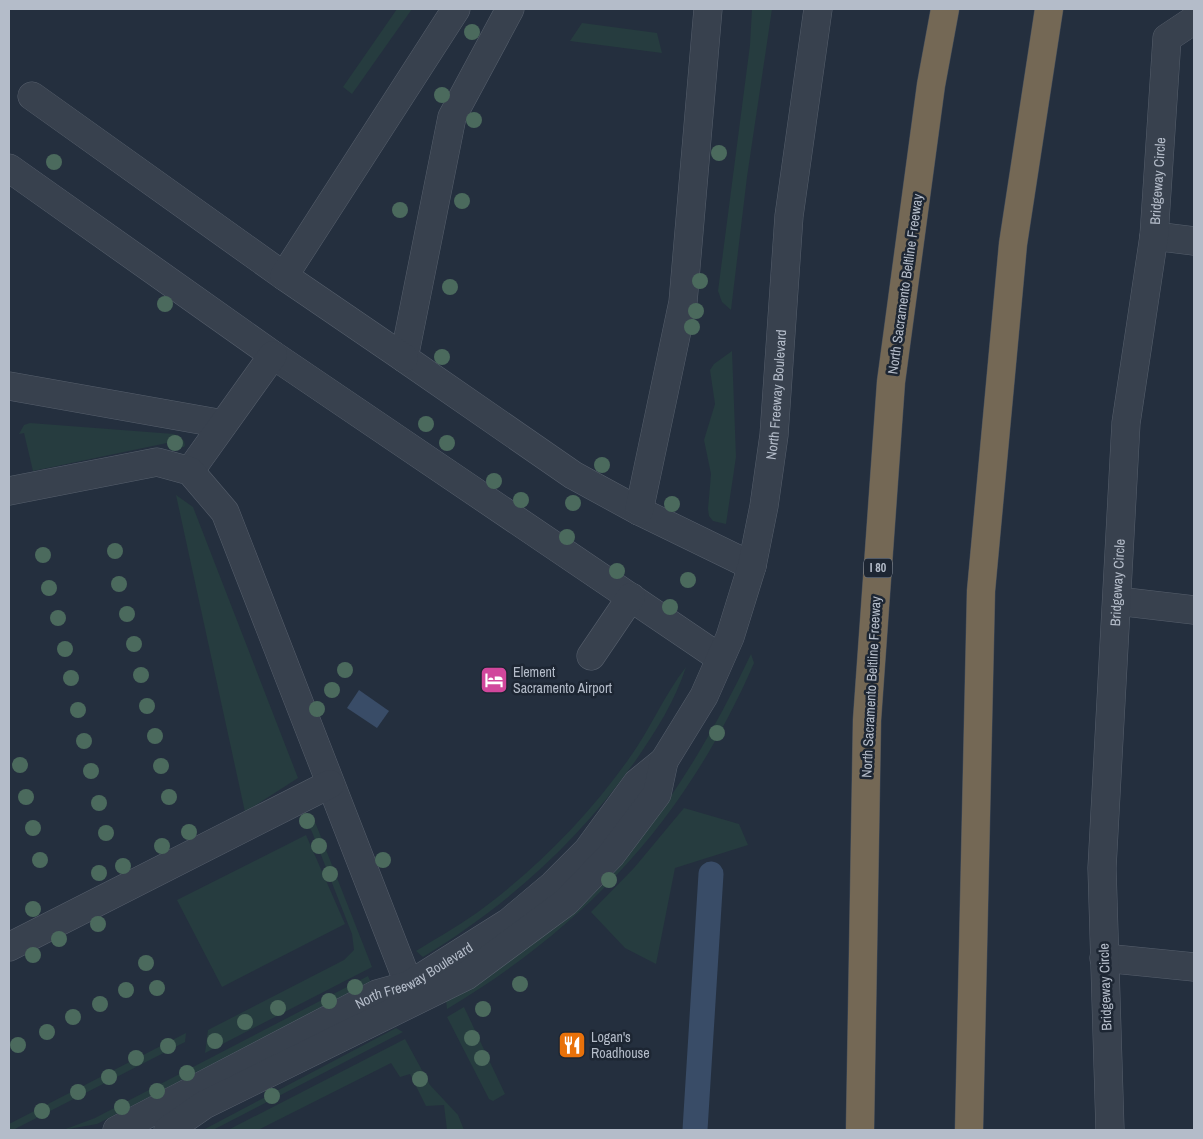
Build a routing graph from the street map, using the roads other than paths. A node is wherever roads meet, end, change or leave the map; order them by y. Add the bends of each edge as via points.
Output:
1 (456, 9) edge
2 (510, 9) edge
3 (708, 9) edge
4 (818, 9) edge
5 (945, 9) edge
6 (1049, 9) edge
7 (1194, 20) edge
8 (32, 96) dead end
9 (9, 168) edge
10 (1154, 236) junction
11 (1194, 241) edge
12 (284, 276) junction
13 (273, 355) junction
14 (404, 358) junction
15 (9, 386) edge
16 (223, 424) junction
17 (190, 471) junction
18 (9, 491) edge
19 (638, 511) junction
20 (752, 566) junction
21 (631, 597) junction
22 (1116, 602) junction
23 (1194, 610) edge
24 (590, 656) dead end
25 (720, 658) junction
26 (664, 761) junction
27 (330, 784) junction
28 (9, 947) edge
29 (1104, 958) junction
30 (1194, 967) edge
31 (409, 985) junction
32 (117, 1130) edge
33 (168, 1130) edge
34 (860, 1130) edge
35 (969, 1130) edge
36 (1110, 1130) edge

1 - 12 street
2 - 14 street via 452,117
3 - 19 street via 683,302
4 - 20 street, North Freeway Boulevard via 789,216 774,435
5 - 34 highway, North Sacramento Beltline Freeway / I 80 via 931,86 891,392 867,720
6 - 35 highway via 1012,244 981,591
7 - 10 street, Bridgeway Circle via 1166,38
8 - 12 street
9 - 13 street
10 - 11 street
10 - 22 street, Bridgeway Circle via 1126,423
12 - 14 street
13 - 16 street
13 - 21 street
14 - 19 street via 572,475
15 - 16 street
16 - 17 street
17 - 18 street via 157,462
17 - 27 street via 225,512
19 - 20 street
20 - 25 street, North Freeway Boulevard via 730,637
21 - 24 street
21 - 25 street
22 - 23 street
22 - 29 street, Bridgeway Circle via 1102,868
25 - 26 street, North Freeway Boulevard via 704,696
26 - 31 street, North Freeway Boulevard via 637,783 587,851 553,885 509,922
26 - 33 street, North Freeway Boulevard via 658,794 611,854 566,902 509,946 466,976 204,1105
27 - 28 street
27 - 31 street
29 - 30 street
29 - 36 street, Bridgeway Circle
31 - 32 street, North Freeway Boulevard via 377,994

